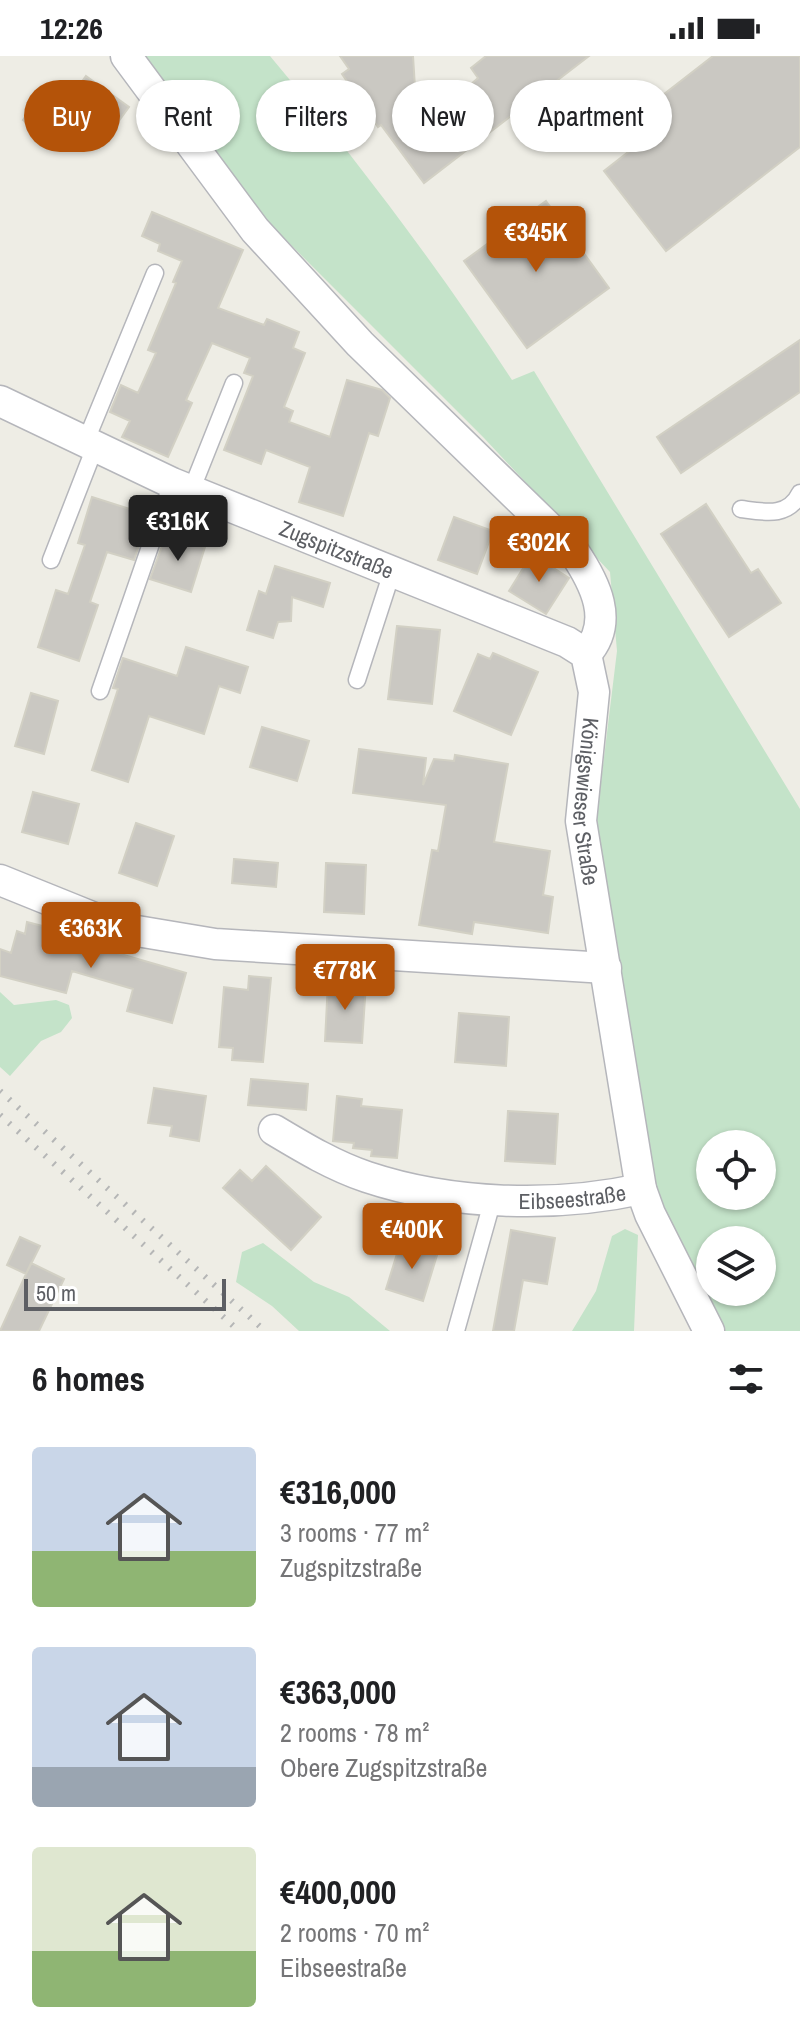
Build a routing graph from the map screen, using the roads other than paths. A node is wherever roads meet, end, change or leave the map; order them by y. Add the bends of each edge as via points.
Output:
1 (126, 56) edge
2 (155, 273) dead end
3 (234, 383) dead end
4 (0, 401) edge
5 (90, 445) junction
6 (181, 487) junction
7 (800, 493) edge
8 (741, 509) dead end
9 (51, 560) dead end
10 (392, 572) junction
11 (586, 654) junction
12 (357, 680) dead end
13 (100, 691) dead end
14 (0, 880) edge
15 (606, 968) junction
16 (274, 1130) dead end
17 (641, 1189) junction
18 (493, 1199) junction
19 (456, 1331) edge
20 (709, 1331) edge

1 - 11 street via 255,230 360,344 574,552 590,575 602,624
2 - 5 lane
3 - 6 lane
4 - 5 street, Zugspitzstraße
5 - 6 street, Zugspitzstraße
5 - 9 lane
6 - 10 street, Zugspitzstraße
6 - 13 lane
7 - 8 lane via 795,504 774,514
10 - 11 street, Zugspitzstraße
10 - 12 lane
11 - 15 street, Königswieser Straße via 594,692 581,821
14 - 15 street via 119,928 215,944
15 - 17 street, Königswieser Straße
16 - 18 street, Eibseestraße via 368,1177
17 - 18 street, Eibseestraße via 607,1196
17 - 20 street, Königswieser Straße
18 - 19 lane

